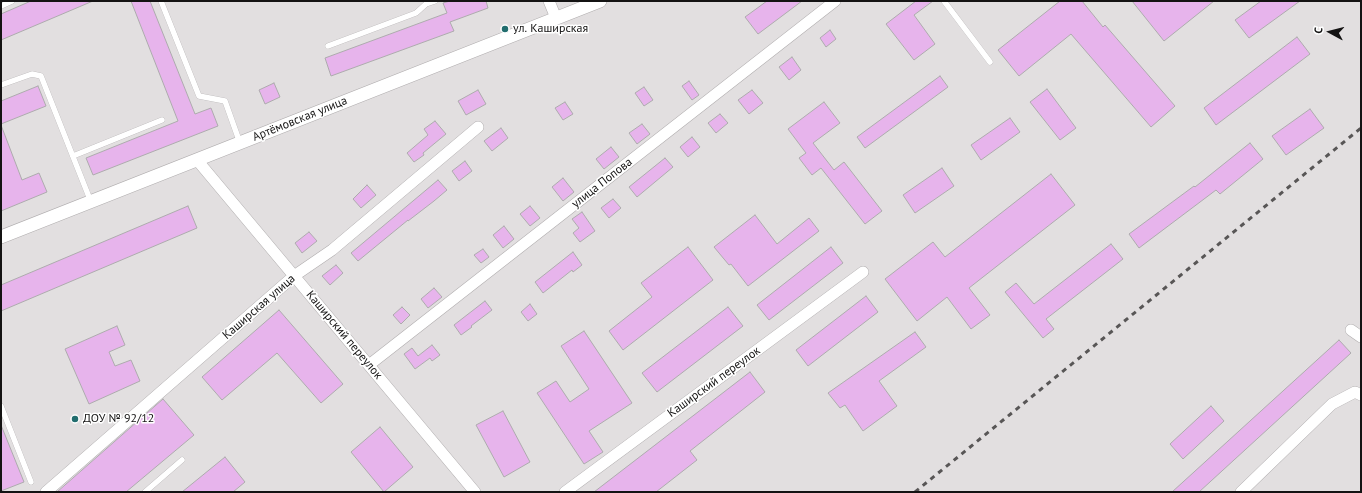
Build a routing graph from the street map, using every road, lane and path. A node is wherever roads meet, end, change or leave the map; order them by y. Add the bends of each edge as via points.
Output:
1 (12, 1) edge
2 (161, 1) edge
3 (435, 1) edge
4 (549, 1) edge
5 (600, 1) edge
6 (835, 1) edge
7 (944, 1) edge
8 (1, 6) edge
9 (556, 18) junction
10 (328, 46) dead end
11 (990, 62) dead end
12 (1, 85) edge
13 (162, 120) dead end
14 (478, 127) dead end
15 (240, 143) junction
16 (73, 156) junction
17 (197, 160) junction
18 (91, 202) junction
19 (1, 237) edge
20 (863, 272) dead end
21 (294, 276) junction
22 (1351, 330) dead end
23 (1361, 337) edge
24 (369, 366) junction
25 (1361, 395) edge
26 (1, 406) edge
27 (182, 460) dead end
28 (31, 482) dead end
29 (46, 492) edge
30 (145, 492) edge
31 (475, 492) edge
32 (565, 492) edge
33 (1241, 492) edge

1 - 8 lane
2 - 15 lane via 199,96 225,101
3 - 10 lane via 426,4 416,13
4 - 9 street
5 - 9 street, Артёмовская улица
6 - 24 street, улица Попова
7 - 11 lane
9 - 15 street, Артёмовская улица
12 - 16 lane via 32,74 41,76
13 - 16 lane
14 - 21 street, Каширская улица via 332,250
15 - 17 street, Артёмовская улица
16 - 18 lane
17 - 18 street, Артёмовская улица
17 - 21 street, Каширский переулок
18 - 19 street, Артёмовская улица
20 - 32 street, Каширский переулок
21 - 24 street, Каширский переулок
21 - 29 street, Каширская улица
22 - 23 street
24 - 31 street, Каширский переулок
25 - 33 street via 1355,392 1332,404
26 - 28 lane
27 - 30 lane

